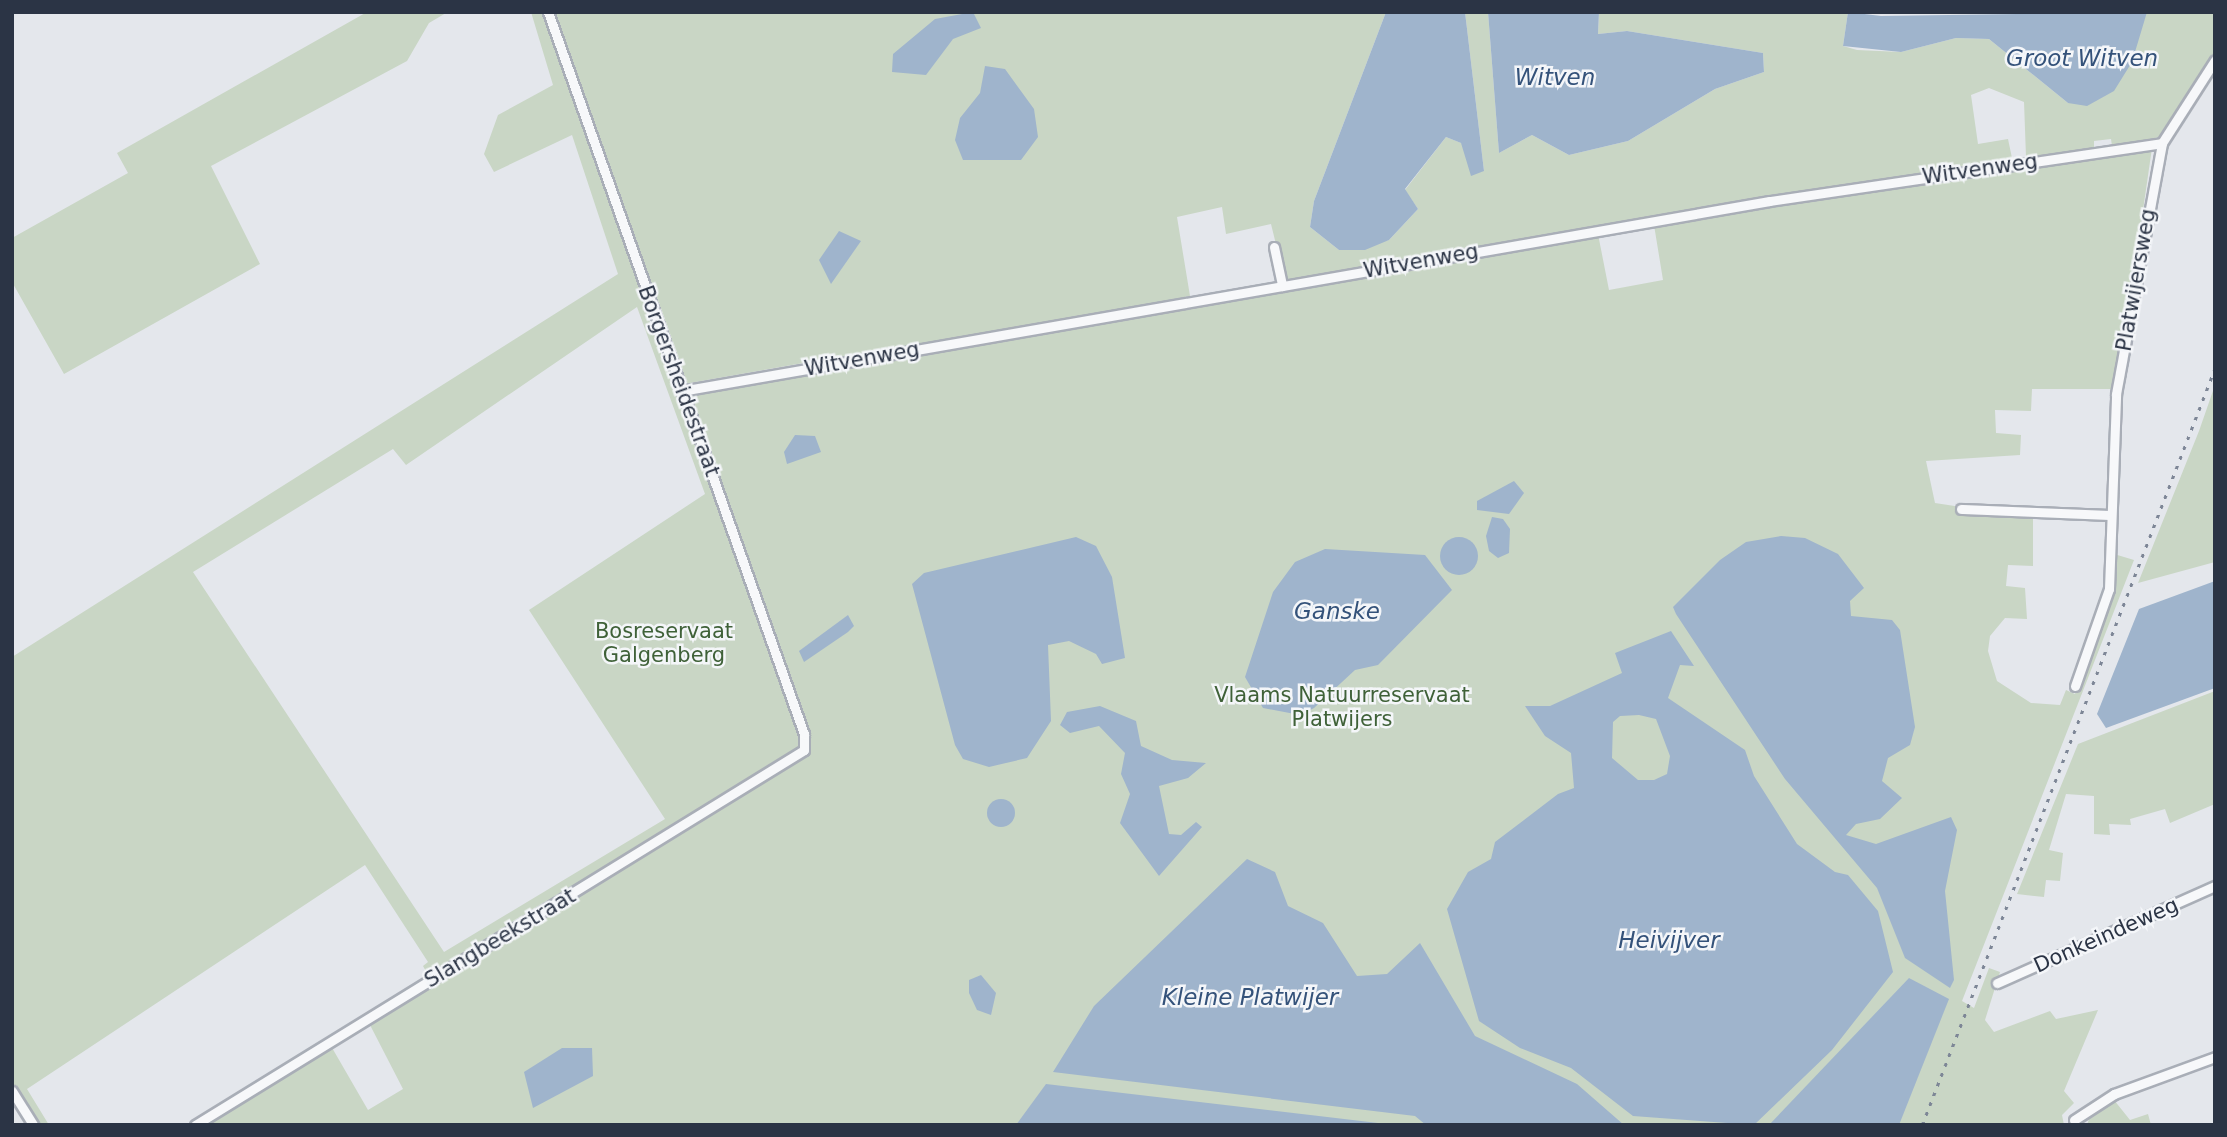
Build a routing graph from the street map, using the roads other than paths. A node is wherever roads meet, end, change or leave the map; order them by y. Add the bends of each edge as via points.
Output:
1 (548, 12) edge
2 (2215, 60) edge
3 (2162, 143) junction
4 (1274, 247) dead end
5 (1282, 286) junction
6 (681, 391) junction
7 (1961, 509) dead end
8 (2112, 515) junction
9 (2075, 685) dead end
10 (804, 750) joint
11 (2215, 887) edge
12 (1997, 983) dead end
13 (2215, 1057) edge
14 (12, 1091) edge
15 (2074, 1120) dead end
16 (33, 1125) edge
17 (195, 1125) edge

1 - 6 street, Borgersheidestraat
2 - 3 street, Platwijersweg
3 - 5 street, Witvenweg via 1770,201
3 - 8 street, Platwijersweg via 2116,394
4 - 5 street
5 - 6 street, Witvenweg
6 - 10 street, Borgersheidestraat via 804,734
7 - 8 street
8 - 9 street, Platwijersweg via 2109,589
10 - 17 street, Slangbeekstraat
11 - 12 street, Donkeindeweg
13 - 15 street via 2114,1094
14 - 16 street

